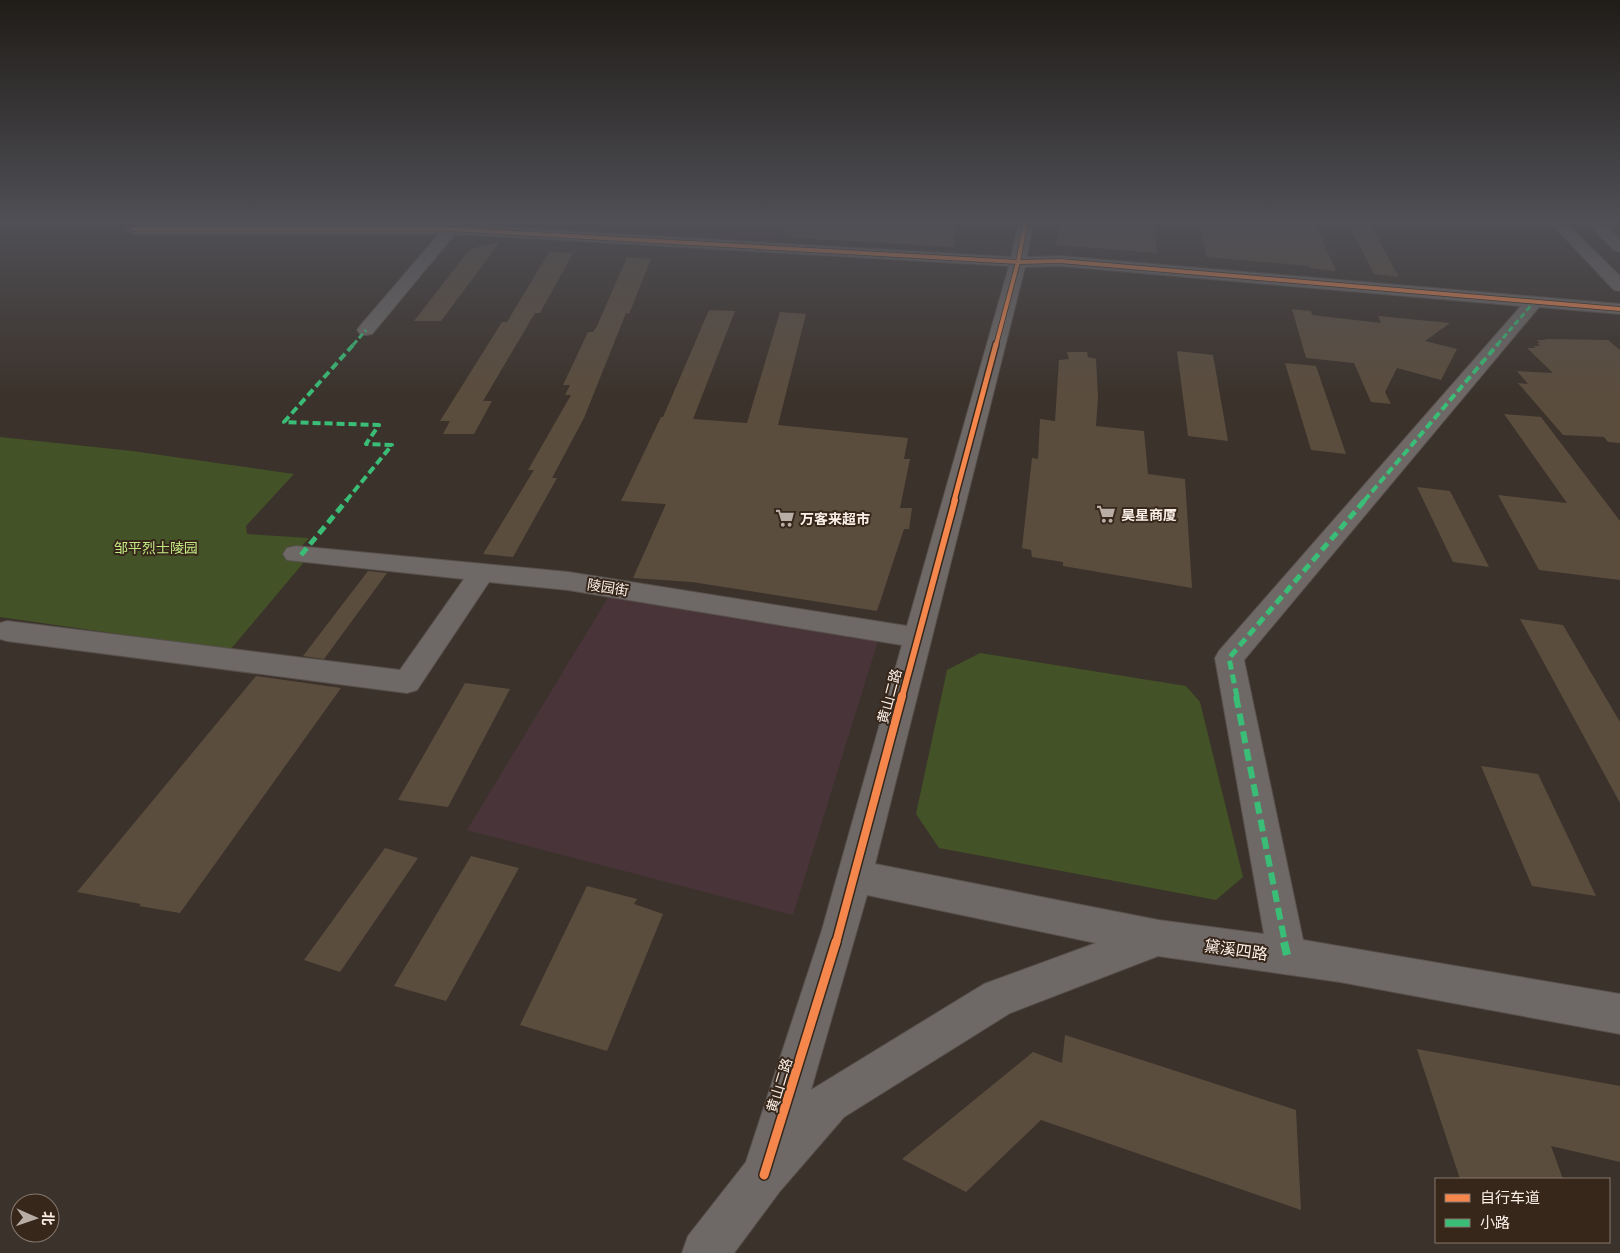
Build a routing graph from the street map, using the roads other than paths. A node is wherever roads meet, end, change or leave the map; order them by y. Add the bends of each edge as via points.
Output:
1 (408, 279) edge
2 (1013, 279) edge
3 (1274, 279) edge
4 (1534, 302) junction
5 (1620, 309) edge
6 (366, 330) dead end
7 (296, 554) dead end
8 (482, 572) junction
9 (7, 631) dead end
10 (917, 637) junction
11 (854, 876) junction
12 (1158, 938) junction
13 (1287, 955) junction
14 (1620, 1014) edge
15 (764, 1175) junction
16 (705, 1253) edge

1 - 6 street
2 - 10 street, 黄山二路
3 - 4 street
4 - 5 street
4 - 13 street via 1228,658
7 - 8 street, 陵园街
8 - 9 street via 406,682
8 - 10 street, 陵园街 via 568,581
10 - 11 street, 黄山二路
11 - 12 street, 黛溪四路
11 - 15 street, 黄山二路
12 - 13 street, 黛溪四路
12 - 15 street via 998,998 829,1102
13 - 14 street, 黛溪四路
15 - 16 street

